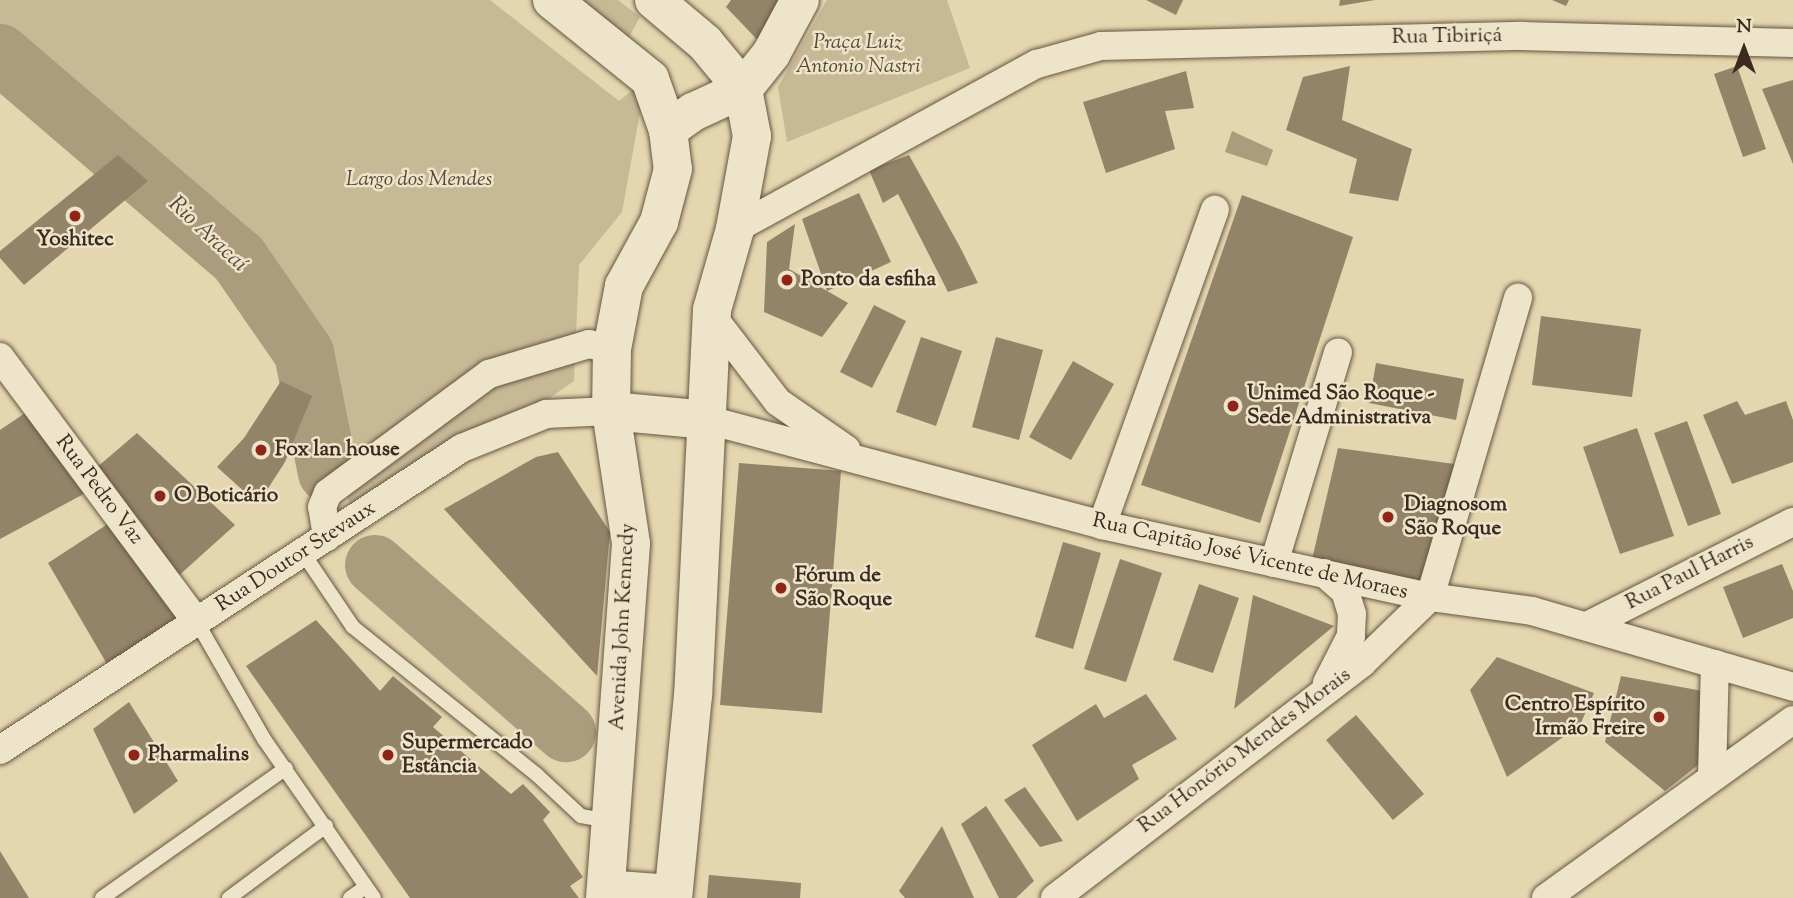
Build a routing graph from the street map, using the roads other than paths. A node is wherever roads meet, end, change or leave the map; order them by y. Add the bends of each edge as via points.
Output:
1 (552, 0) edge
2 (653, 0) edge
3 (800, 0) edge
4 (1793, 43) edge
5 (743, 89) junction
6 (668, 130) junction
7 (1215, 210) dead end
8 (735, 229) junction
9 (1518, 298) dead end
10 (712, 316) junction
11 (612, 349) junction
12 (1338, 352) dead end
13 (0, 358) edge
14 (611, 411) junction
15 (708, 420) junction
16 (863, 460) junction
17 (1793, 522) edge
18 (1102, 525) junction
19 (327, 537) junction
20 (303, 553) junction
21 (1274, 563) junction
22 (1324, 573) junction
23 (1430, 597) junction
24 (197, 622) junction
25 (1587, 626) junction
26 (1715, 664) junction
27 (1793, 687) edge
28 (1321, 693) junction
29 (1793, 720) edge
30 (0, 751) edge
31 (286, 768) junction
32 (1712, 776) junction
33 (611, 822) junction
34 (326, 826) junction
35 (370, 892) edge
36 (605, 893) edge
37 (673, 896) edge
38 (102, 898) edge
39 (229, 898) edge
40 (350, 898) edge
41 (1055, 898) edge
42 (1546, 898) edge

1 - 6 main road, Avenida John Kennedy via 650,79
2 - 5 main road via 705,43
3 - 5 main road via 772,54
4 - 8 street, Rua Tibiriçá via 1522,36 1101,46 1037,64
5 - 6 main road via 693,112
5 - 8 main road via 752,136
6 - 11 main road, Avenida John Kennedy via 673,169 670,187 659,222 624,286
7 - 18 street
8 - 10 main road
9 - 23 street
10 - 15 main road
10 - 16 street via 778,402
11 - 14 main road, Avenida John Kennedy
11 - 19 street via 589,344 489,374 328,493 322,507
12 - 21 street
13 - 24 street, Rua Pedro Vaz
14 - 15 main road
14 - 19 street, Rua Doutor Stevaux via 546,414 462,448
14 - 33 main road, Avenida John Kennedy via 631,544
15 - 16 street, Rua Capitão José Vicente de Moraes
15 - 37 main road via 693,695
16 - 18 street, Rua Capitão José Vicente de Moraes
17 - 25 street, Rua Paul Harris
18 - 21 street, Rua Capitão José Vicente de Moraes
19 - 20 street, Rua Doutor Stevaux
20 - 24 street, Rua Doutor Stevaux
20 - 33 lane via 353,627 581,816
21 - 22 street, Rua Capitão José Vicente de Moraes
22 - 23 street, Rua Capitão José Vicente de Moraes
22 - 28 street via 1346,592 1352,614 1346,647
23 - 25 street, Rua Capitão José Vicente de Moraes via 1532,611
23 - 28 street, Rua Honório Mendes Morais via 1362,663
24 - 30 street, Rua Doutor Stevaux
24 - 31 lane via 264,739
25 - 26 street, Rua Capitão José Vicente de Moraes
26 - 27 street, Rua Capitão José Vicente de Moraes
26 - 32 street
28 - 41 street, Rua Honório Mendes Morais
29 - 32 street
31 - 34 lane
31 - 38 lane
32 - 42 street
33 - 36 main road, Avenida John Kennedy
34 - 35 lane
34 - 39 lane
35 - 40 lane
36 - 37 main road

